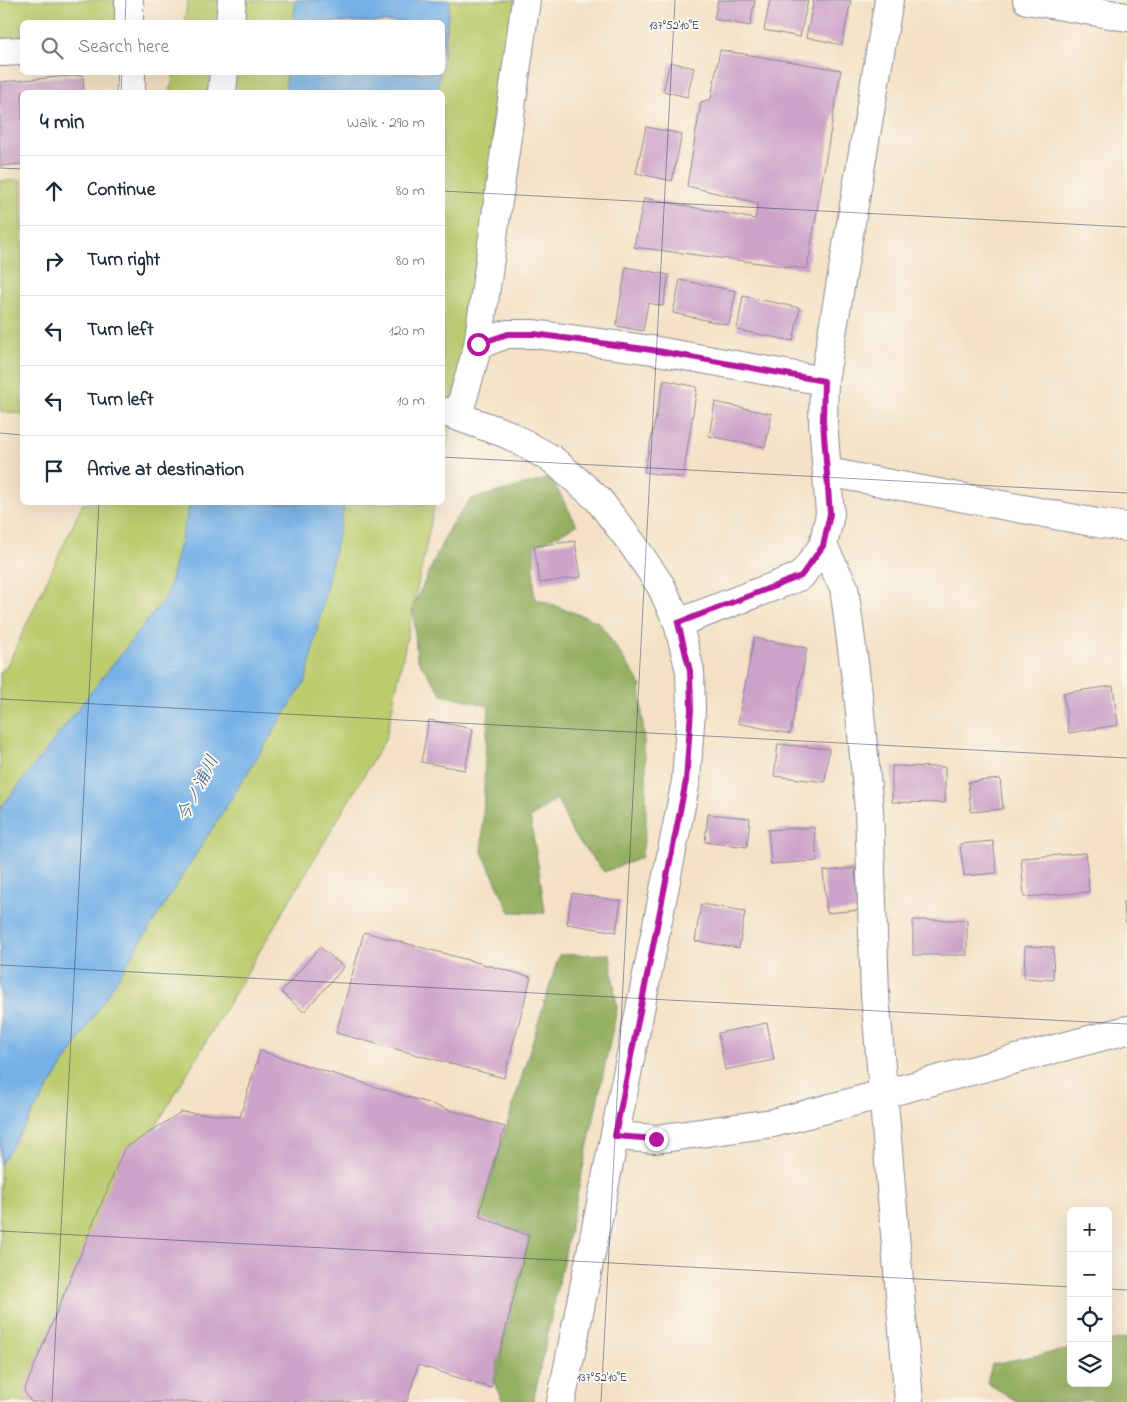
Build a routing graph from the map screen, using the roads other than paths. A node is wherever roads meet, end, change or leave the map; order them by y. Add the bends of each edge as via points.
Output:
1 (129, 0) edge
2 (232, 0) edge
3 (526, 0) edge
4 (889, 0) edge
5 (1027, 0) edge
6 (1127, 17) edge
7 (129, 20) edge
8 (230, 20) edge
9 (20, 51) edge
10 (0, 52) edge
11 (131, 75) edge
12 (224, 75) edge
13 (131, 90) edge
14 (222, 90) edge
15 (478, 344) junction
16 (824, 381) junction
17 (450, 413) edge
18 (827, 472) junction
19 (1127, 527) edge
20 (823, 546) junction
21 (678, 623) junction
22 (1127, 1030) edge
23 (883, 1093) junction
24 (615, 1136) junction
25 (561, 1402) edge
26 (909, 1402) edge

1 - 7 street
2 - 8 street
3 - 15 street
4 - 16 street
5 - 6 street
9 - 10 street
11 - 13 street
12 - 14 street
15 - 16 street via 508,334 534,334 652,350
15 - 17 street
16 - 18 street
17 - 21 street via 507,434 552,459 598,499 661,586
18 - 19 street
18 - 20 street via 830,514
20 - 21 street via 801,576
20 - 23 street via 844,587 859,702 869,810 875,995
21 - 24 street via 690,671 686,781
22 - 23 street
23 - 24 street via 763,1124 656,1139
23 - 26 street
24 - 25 street

